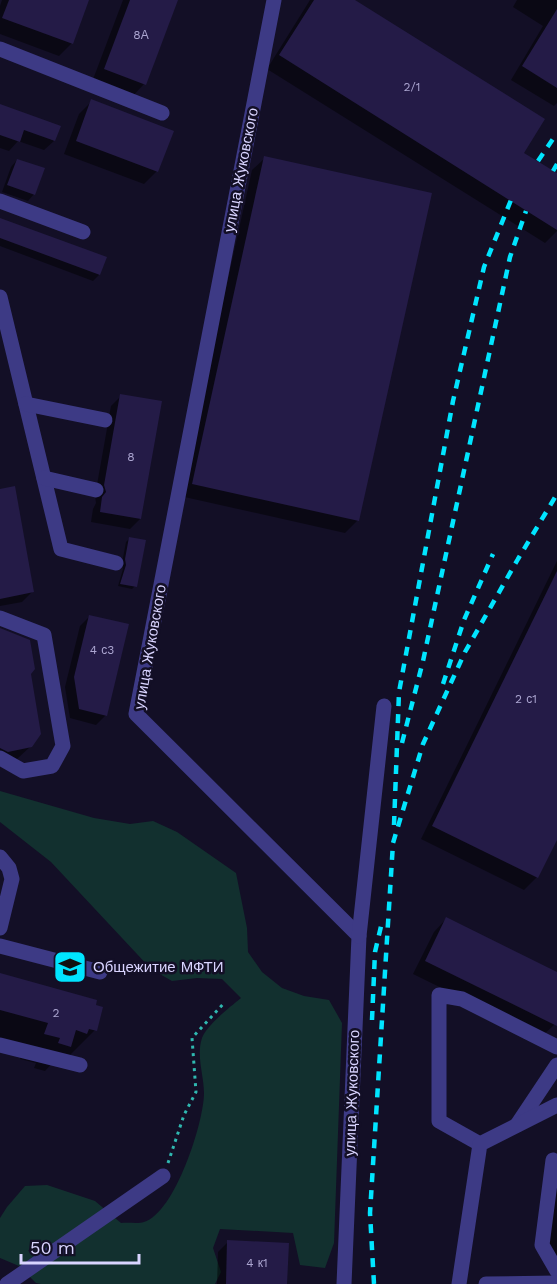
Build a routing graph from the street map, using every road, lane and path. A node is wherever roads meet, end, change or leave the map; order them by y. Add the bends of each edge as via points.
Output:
1 (274, 0) edge
2 (0, 49) edge
3 (162, 113) dead end
4 (0, 201) edge
5 (82, 232) dead end
6 (0, 297) edge
7 (26, 404) junction
8 (105, 420) dead end
9 (44, 478) junction
10 (96, 490) dead end
11 (117, 563) dead end
12 (0, 618) edge
13 (384, 706) dead end
14 (0, 758) edge
15 (0, 857) edge
16 (0, 928) edge
17 (359, 936) junction
18 (0, 946) edge
19 (100, 972) dead end
20 (224, 1003) dead end
21 (0, 1045) edge
22 (557, 1047) edge
23 (80, 1065) dead end
24 (557, 1065) edge
25 (557, 1105) edge
26 (516, 1126) junction
27 (480, 1144) junction
28 (554, 1160) dead end
29 (163, 1176) joint
30 (557, 1270) edge
31 (557, 1283) edge
32 (7, 1284) edge
33 (344, 1284) edge
34 (459, 1284) edge
35 (486, 1284) edge

1 - 17 street, улица Жуковского via 136,714
2 - 3 street
4 - 5 street
6 - 7 street
7 - 8 street
7 - 9 street
9 - 10 street
9 - 11 street via 61,549
12 - 14 street via 44,635 63,746 52,766 23,771
13 - 17 street
15 - 16 street via 12,879
17 - 33 street, улица Жуковского
18 - 19 street
20 - 29 path via 192,1038 196,1092
21 - 23 street
22 - 27 street via 462,999 439,995 439,1121
24 - 26 street
25 - 26 street
26 - 27 street
27 - 34 street
28 - 30 street via 542,1245
29 - 32 street
31 - 35 street

